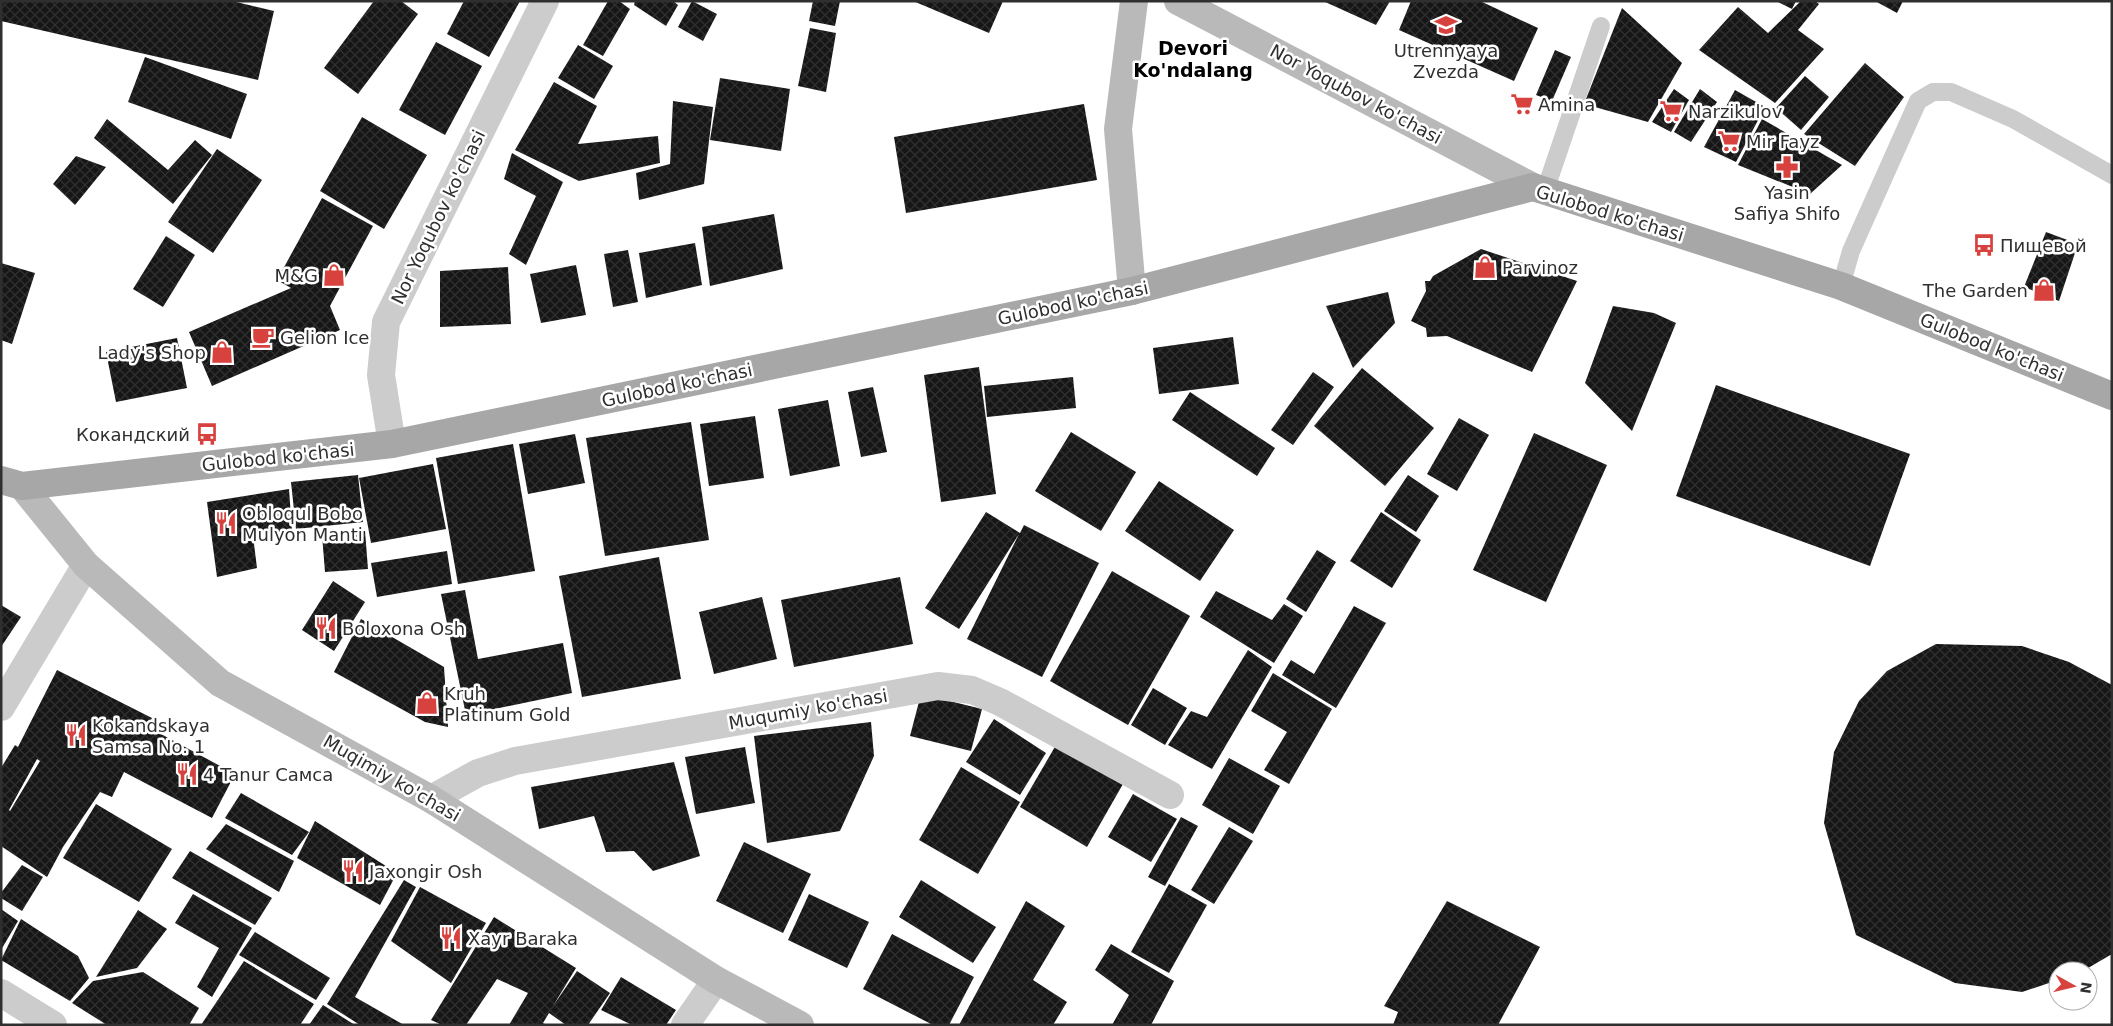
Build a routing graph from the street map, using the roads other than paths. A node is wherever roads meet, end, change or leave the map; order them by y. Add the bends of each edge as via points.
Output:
1 (545, 1) edge
2 (1134, 1) edge
3 (1178, 1) edge
4 (1601, 26) dead end
5 (2112, 175) edge
6 (1539, 189) junction
7 (1841, 286) junction
8 (1132, 291) junction
9 (2112, 396) edge
10 (392, 444) junction
11 (12, 483) edge
12 (86, 565) junction
13 (1, 707) edge
14 (1170, 794) dead end
15 (431, 799) junction
16 (716, 980) junction
17 (1, 993) edge
18 (53, 1025) edge
19 (685, 1025) edge
20 (800, 1025) edge

1 - 10 street, Nor Yoqubov ko'chasi via 386,322 381,375
2 - 8 main road via 1118,129
3 - 6 main road, Nor Yoqubov ko'chasi
4 - 6 lane
5 - 7 lane via 2013,118 1950,92 1933,92 1918,101 1851,251
6 - 7 main road, Gulobod ko'chasi
6 - 8 main road, Gulobod ko'chasi
7 - 9 main road, Gulobod ko'chasi
8 - 10 main road, Gulobod ko'chasi
10 - 11 main road, Gulobod ko'chasi
11 - 12 main road, Muqimiy ko'chasi
12 - 13 street
12 - 15 main road, Muqimiy ko'chasi via 220,683
14 - 15 street, Muqumiy ko'chasi via 1000,702 972,690 938,686 515,761 478,773
15 - 16 main road, Muqimiy ko'chasi
16 - 19 street
16 - 20 main road, Muqimiy ko'chasi
17 - 18 street

